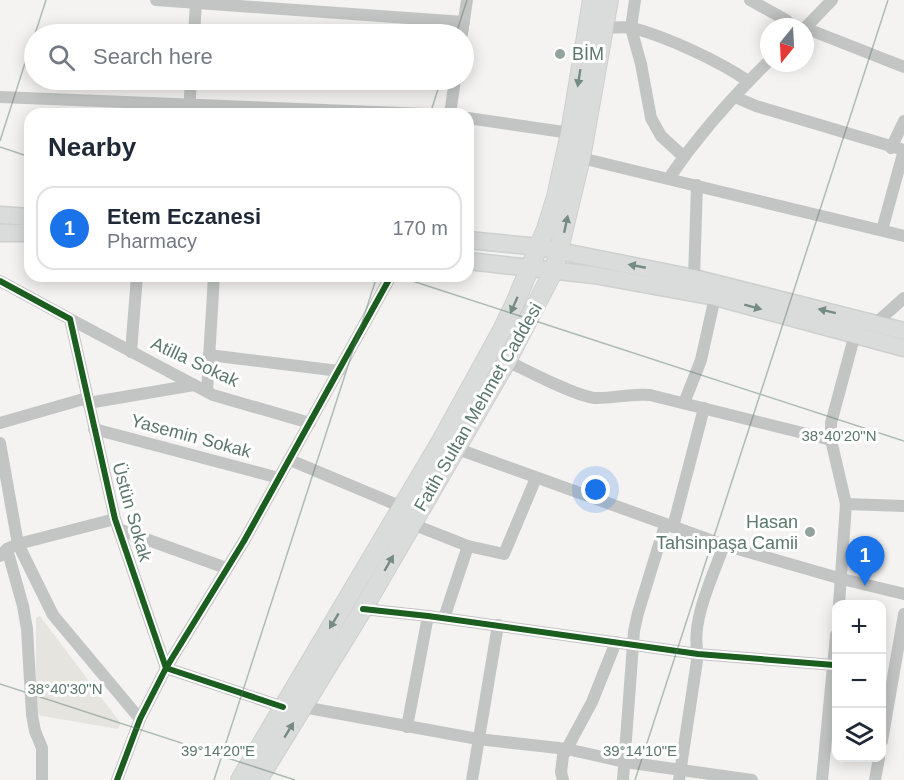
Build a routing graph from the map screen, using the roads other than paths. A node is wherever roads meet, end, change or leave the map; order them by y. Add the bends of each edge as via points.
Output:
1 (156, 0) edge
2 (467, 0) edge
3 (592, 0) edge
4 (609, 0) edge
5 (635, 0) edge
6 (750, 0) edge
7 (832, 0) edge
8 (196, 3) junction
9 (256, 4) edge
10 (782, 18) edge
11 (814, 19) edge
12 (195, 24) edge
13 (428, 24) edge
14 (464, 24) edge
15 (605, 28) junction
16 (631, 28) junction
17 (814, 32) edge
18 (904, 67) edge
19 (760, 70) edge
20 (748, 81) junction
21 (191, 90) edge
22 (454, 90) edge
23 (0, 96) edge
24 (735, 97) junction
25 (175, 108) edge
26 (190, 108) edge
27 (451, 108) edge
28 (474, 119) edge
29 (904, 121) edge
30 (570, 133) junction
31 (900, 150) edge
32 (684, 157) junction
33 (581, 158) junction
34 (669, 178) junction
35 (697, 185) junction
36 (0, 215) edge
37 (24, 217) edge
38 (882, 230) junction
39 (0, 233) edge
40 (24, 233) edge
41 (904, 236) edge
42 (474, 241) edge
43 (539, 247) junction
44 (560, 251) junction
45 (474, 262) edge
46 (529, 267) junction
47 (554, 270) junction
48 (694, 278) junction
49 (0, 281) edge
50 (137, 282) edge
51 (214, 282) edge
52 (388, 282) edge
53 (715, 297) junction
54 (904, 298) edge
55 (70, 320) junction
56 (876, 323) junction
57 (904, 331) edge
58 (855, 334) junction
59 (904, 348) edge
60 (131, 352) junction
61 (209, 355) junction
62 (507, 361) junction
63 (339, 371) junction
64 (194, 385) junction
65 (207, 391) junction
66 (88, 400) junction
67 (684, 403) junction
68 (704, 408) junction
69 (0, 423) edge
70 (310, 423) junction
71 (94, 429) junction
72 (831, 440) junction
73 (0, 443) edge
74 (455, 448) junction
75 (290, 460) junction
76 (279, 478) junction
77 (536, 478) junction
78 (846, 504) junction
79 (904, 506) edge
80 (402, 507) junction
81 (116, 524) junction
82 (412, 524) junction
83 (669, 526) junction
84 (724, 545) junction
85 (468, 546) junction
86 (8, 550) edge
87 (226, 568) junction
88 (842, 579) junction
89 (904, 594) edge
90 (840, 600) edge
91 (363, 609) junction
92 (904, 614) edge
93 (428, 616) junction
94 (444, 618) junction
95 (498, 625) junction
96 (616, 642) junction
97 (633, 644) junction
98 (698, 654) junction
99 (832, 665) edge
100 (166, 668) junction
101 (899, 672) edge
102 (832, 684) edge
103 (283, 707) junction
104 (303, 707) junction
105 (140, 719) junction
106 (886, 725) edge
107 (407, 727) junction
108 (478, 739) junction
109 (567, 749) junction
110 (625, 762) junction
111 (878, 762) edge
112 (680, 775) edge
113 (42, 780) edge
114 (117, 780) edge
115 (240, 780) edge
116 (258, 780) edge
117 (472, 780) edge
118 (562, 780) edge
119 (623, 780) edge
120 (752, 780) edge
121 (822, 780) edge
122 (875, 780) edge

1 - 8 street
2 - 14 street
3 -> 30 main road
4 - 15 main road, Fatih Sultan Mehmet Caddesi
5 - 16 street
6 - 10 street
7 - 11 street
8 - 9 street
8 - 12 street
9 - 13 street
15 - 16 street
15 - 33 main road, Fatih Sultan Mehmet Caddesi
16 - 20 street via 681,47
16 - 32 street via 655,128
17 - 18 street
19 - 20 street
20 - 24 street
21 - 26 street
22 - 27 street
23 - 25 street
24 - 31 street
24 - 32 street
28 - 30 street
29 - 31 street
30 - 43 main road via 556,197
31 - 38 street
32 - 34 street
33 - 34 street
44 -> 33 main road, Fatih Sultan Mehmet Caddesi
34 - 35 street
35 - 38 street
35 - 48 street
36 - 37 main road
38 - 41 street
39 - 40 main road
42 - 43 main road
43 - 44 main road
43 - 46 main road
44 - 47 main road, Fatih Sultan Mehmet Caddesi
48 -> 44 main road
45 - 46 main road
46 - 47 main road
46 -> 80 main road via 501,332
47 - 53 main road
47 - 62 main road, Fatih Sultan Mehmet Caddesi
56 -> 48 main road
49 - 55 street
50 - 60 street
51 - 61 street
52 - 63 street
53 -> 58 main road
53 - 67 street via 701,360
54 - 56 street
55 - 60 street, Atilla Sokak
55 - 66 street, Üstün Sokak
56 - 57 main road
56 - 58 street
58 - 59 main road
58 - 72 street via 831,423
60 - 64 street, Atilla Sokak
61 - 63 street
61 - 65 street
62 - 67 street via 583,395 605,398 633,393
62 - 74 main road, Fatih Sultan Mehmet Caddesi
63 - 70 street
64 - 65 street, Atilla Sokak
64 - 66 street
65 - 70 street, Atilla Sokak
66 - 69 street
66 - 71 street, Üstün Sokak
67 - 68 street
68 - 72 street
68 - 83 street
70 - 75 street
71 - 76 street, Yasemin Sokak
71 - 81 street, Üstün Sokak
72 - 78 street
73 - 86 street
74 - 77 street
74 - 82 main road, Fatih Sultan Mehmet Caddesi
75 - 76 street
75 - 80 street
76 - 87 street
77 - 83 street
77 - 85 street via 504,554
78 - 79 street
78 - 88 street
80 -> 103 main road
81 - 86 street
81 - 87 street
81 - 100 street, Üstün Sokak
82 - 85 street
91 -> 82 main road, Fatih Sultan Mehmet Caddesi
83 - 84 street
83 - 97 street via 638,613
84 - 88 street
84 - 98 street via 697,622
85 - 94 street
86 - 105 street via 53,615
86 - 113 street via 23,606 32,715 42,748
87 - 100 street
88 - 89 street
88 - 90 street
91 - 93 street
91 - 104 main road, Fatih Sultan Mehmet Caddesi
92 - 101 street
93 - 94 street
93 - 107 street
94 - 95 street
95 - 96 street
95 - 108 street
96 - 97 street
96 - 109 street via 592,702
97 - 98 street
97 - 110 street
98 - 99 street
98 - 112 street
100 - 103 street
100 - 105 street
101 - 106 street
102 - 121 street
103 - 115 main road
104 - 107 street
116 -> 104 main road, Fatih Sultan Mehmet Caddesi
105 - 114 street
107 - 108 street
108 - 109 street
108 - 117 street
109 - 110 street
109 - 118 street via 561,765
110 - 112 street
110 - 119 street
111 - 122 street
112 - 120 street

